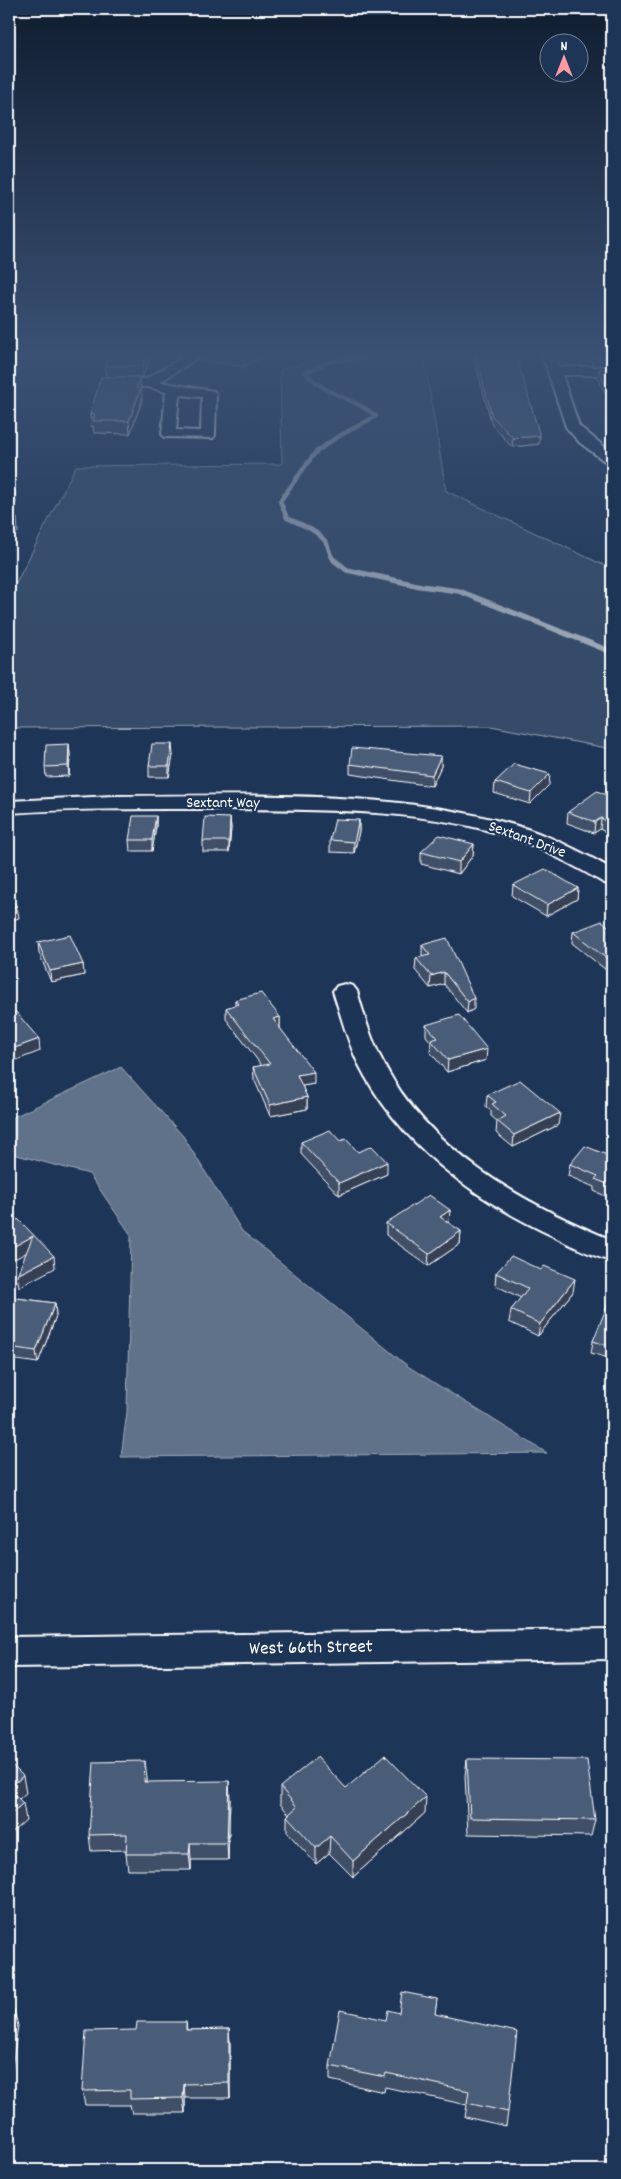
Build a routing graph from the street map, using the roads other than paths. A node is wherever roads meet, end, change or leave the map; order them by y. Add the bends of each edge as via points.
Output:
1 (9, 807) edge
2 (436, 813) joint
3 (612, 878) edge
4 (345, 991) dead end
5 (612, 1250) edge
6 (612, 1644) edge
7 (9, 1652) edge

1 - 2 street, Sextant Way via 95,802 331,804
2 - 3 street, Sextant Drive via 526,836 586,862
4 - 5 street via 375,1072 393,1101 424,1136 463,1170 500,1196 542,1220
6 - 7 street, West 66th Street

